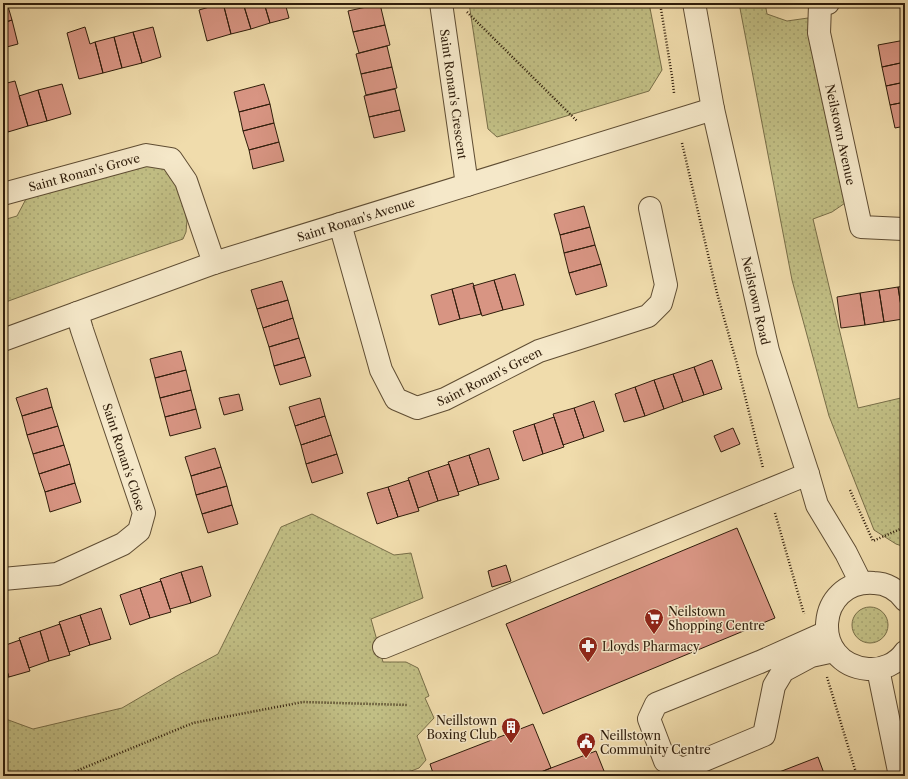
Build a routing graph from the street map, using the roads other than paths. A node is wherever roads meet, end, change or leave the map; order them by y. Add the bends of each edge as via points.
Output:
1 (441, 3) edge
2 (694, 3) edge
3 (828, 3) edge
4 (713, 109) junction
5 (467, 185) junction
6 (3, 194) edge
7 (650, 208) dead end
8 (340, 224) junction
9 (905, 230) edge
10 (214, 263) junction
11 (77, 312) junction
12 (3, 340) edge
13 (808, 474) junction
14 (3, 579) edge
15 (861, 583) junction
16 (905, 600) edge
17 (822, 644) junction
18 (384, 647) dead end
19 (905, 652) edge
20 (878, 669) junction
21 (900, 776) edge

1 - 5 street, Saint Ronan's Crescent
2 - 4 street, Neilstown Road
3 - 9 street, Neilstown Avenue via 820,5 818,33 861,227
4 - 5 street, Saint Ronan's Avenue
4 - 13 street, Neilstown Road via 768,351
5 - 8 street, Saint Ronan's Avenue
6 - 10 street, Saint Ronan's Grove via 146,155 171,159 186,181
7 - 8 street, Saint Ronan's Green via 666,285 661,303 648,316 539,351 445,399 417,408 396,399 381,370
8 - 10 street, Saint Ronan's Avenue
10 - 11 street, Saint Ronan's Avenue
11 - 12 street, Saint Ronan's Avenue
11 - 14 street, Saint Ronan's Close via 144,513 139,532 123,544 57,574
13 - 15 street, Neilstown Road via 817,505
13 - 18 street
15 - 16 street via 886,585
15 - 17 street via 852,586 835,600 829,611
17 - 17 street via 811,656 783,671 774,686 764,735 683,769 665,761 649,719 656,704 760,662
17 - 20 street via 852,666
19 - 20 street via 893,664
20 - 21 street

